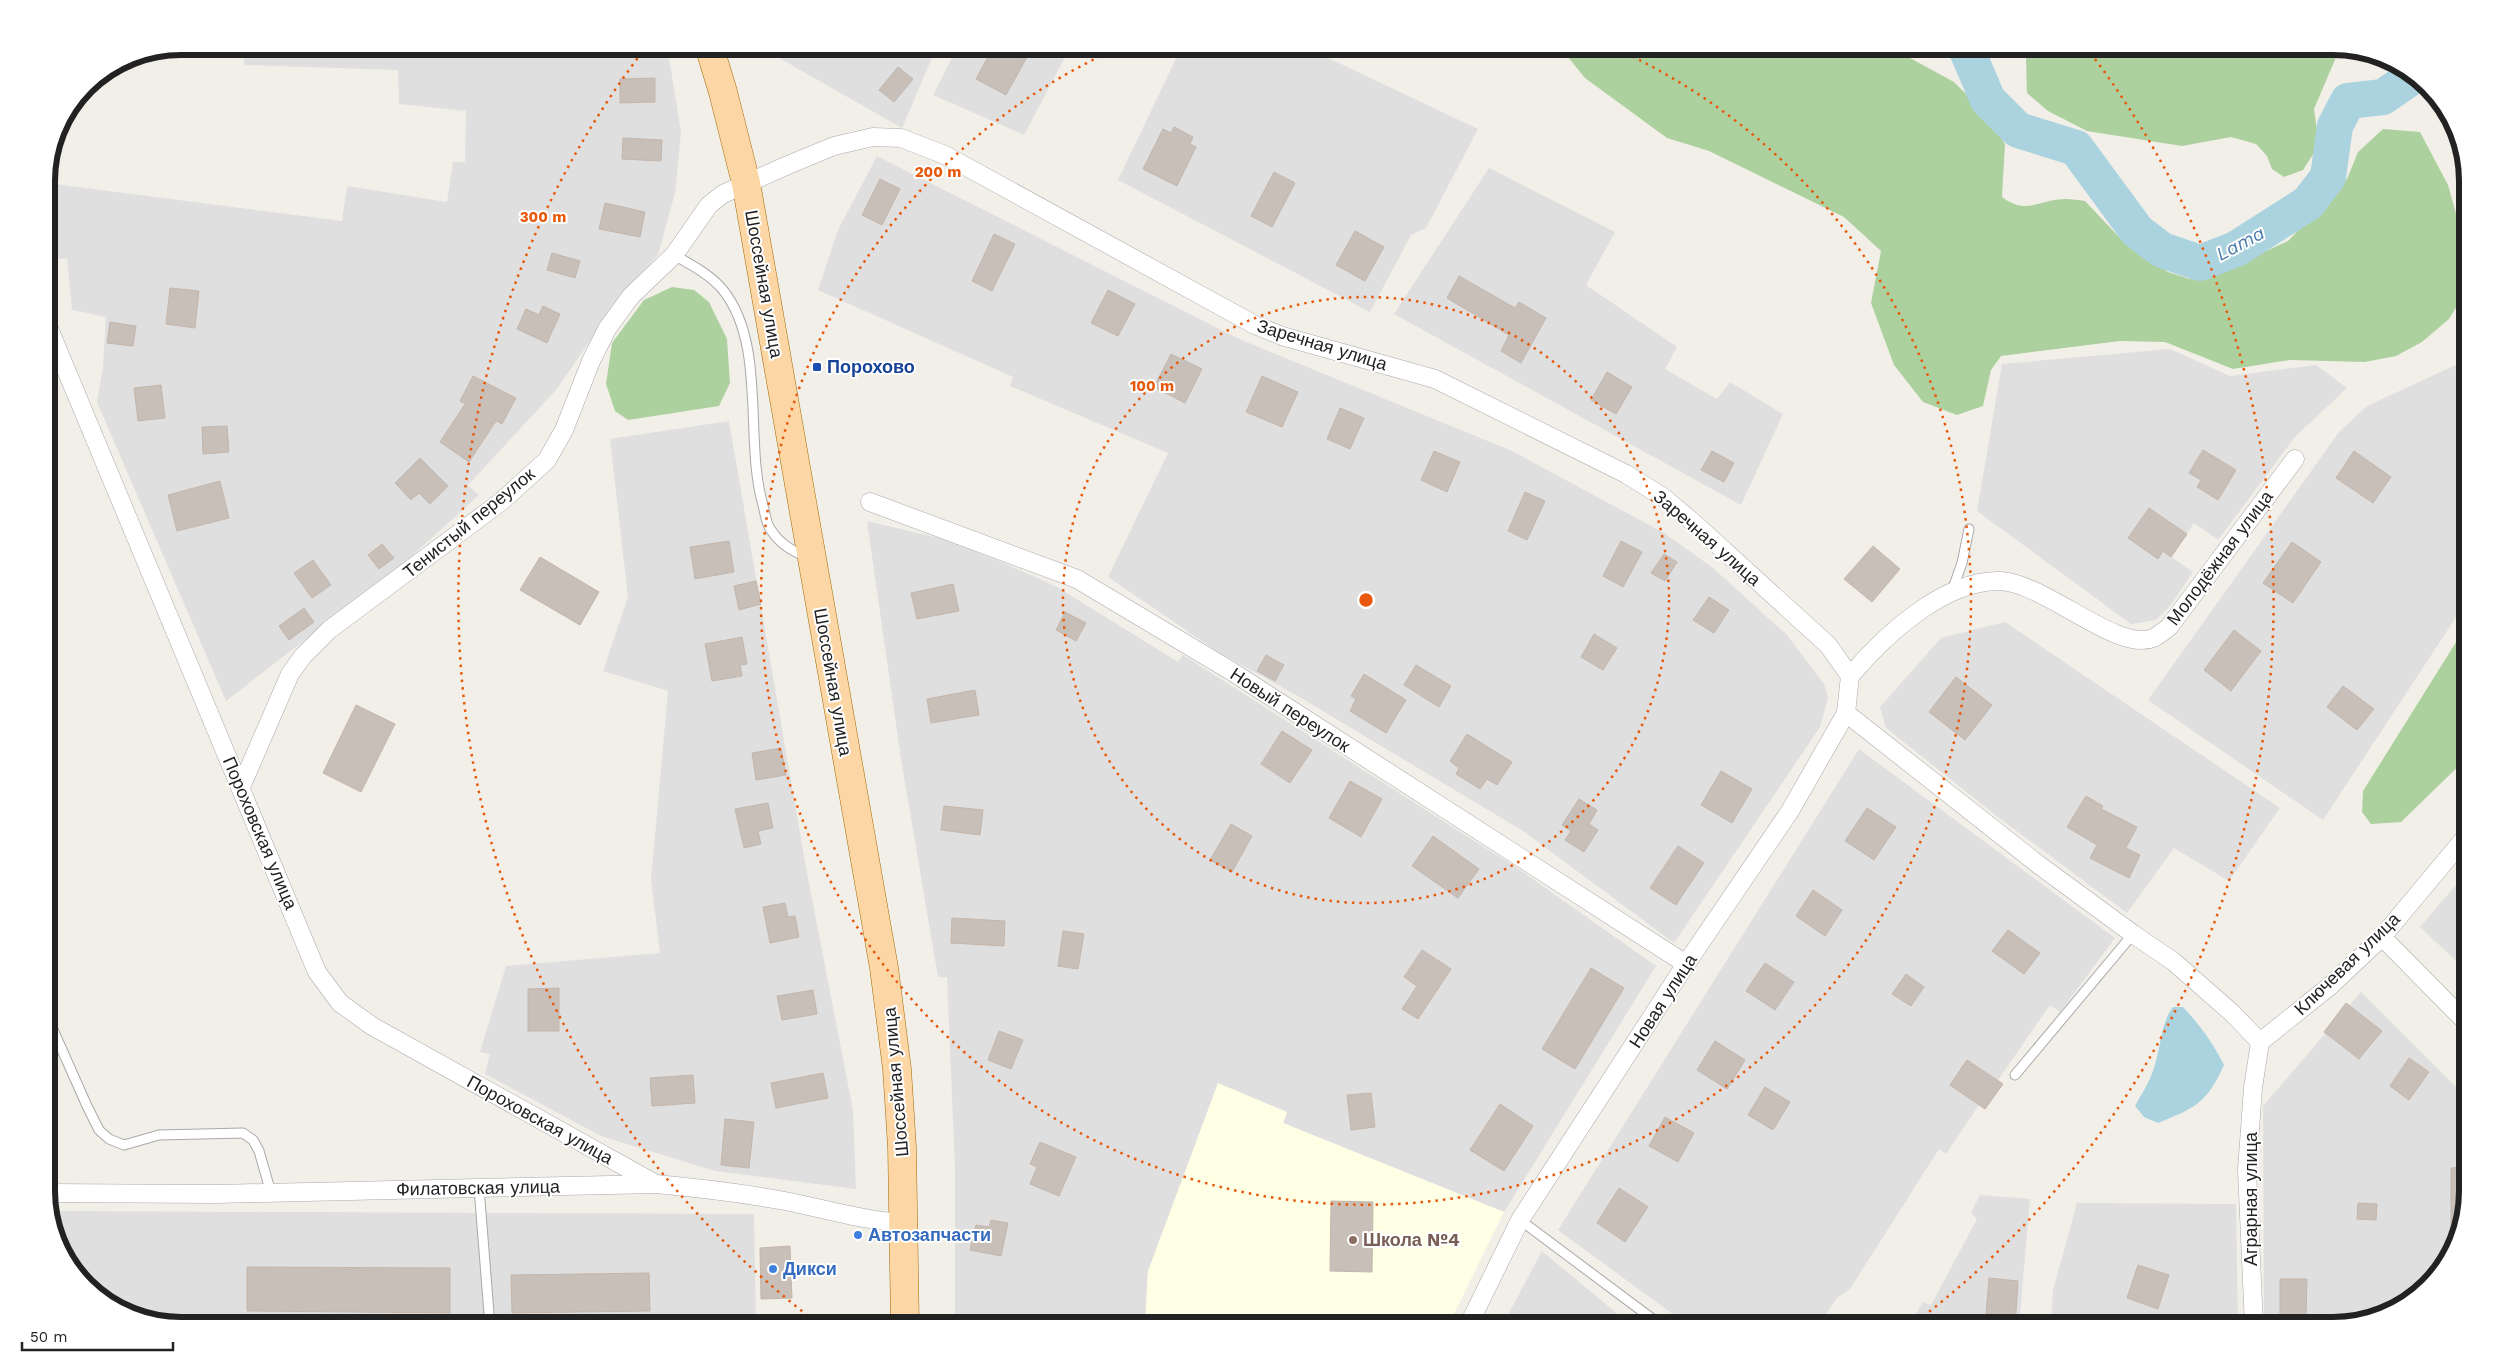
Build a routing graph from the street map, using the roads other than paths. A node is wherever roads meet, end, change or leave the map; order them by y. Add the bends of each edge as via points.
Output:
1 (712, 55) edge
2 (746, 183) junction
3 (674, 255) junction
4 (55, 347) edge
5 (2294, 459) dead end
6 (870, 502) dead end
7 (1969, 528) dead end
8 (811, 558) junction
9 (1951, 594) junction
10 (1850, 676) junction
11 (1846, 713) junction
12 (241, 787) junction
13 (2459, 845) edge
14 (2133, 934) junction
15 (2382, 937) junction
16 (1686, 964) junction
17 (2459, 1015) edge
18 (55, 1036) edge
19 (2260, 1042) junction
20 (2015, 1075) dead end
21 (656, 1184) junction
22 (480, 1188) junction
23 (55, 1193) edge
24 (271, 1193) junction
25 (1520, 1220) junction
26 (905, 1223) junction
27 (489, 1317) edge
28 (904, 1317) edge
29 (1472, 1317) edge
30 (1650, 1317) edge
31 (2254, 1317) edge

1 - 2 main road, Шоссейная улица
2 - 3 street, Тенистый переулок via 709,205
2 - 8 main road, Шоссейная улица
2 - 10 street, Заречная улица via 834,146 874,137 901,138 945,155 1254,325 1282,336 1435,379 1626,474 1663,497 1696,524 1828,646
3 - 8 lane via 694,266 723,290 738,317 748,351 757,486 770,529 787,549
3 - 12 street, Тенистый переулок via 631,296 607,329 564,430 547,460 502,501 329,630 303,656 290,674
4 - 12 street, Пороховская улица
5 - 9 street, Молодёжная улица via 2168,627 2152,638 2136,640 2118,635 2031,588 2000,581 1970,584
6 - 16 street, Новый переулок via 1077,578 1231,671
7 - 9 lane
8 - 26 main road, Шоссейная улица via 884,968 897,1069
9 - 10 street, Молодёжная улица via 1898,627
10 - 11 street, Новая улица
11 - 14 street via 2039,865
11 - 16 street, Новая улица via 1790,811
12 - 21 street, Пороховская улица via 317,972 340,1003 372,1026
13 - 15 street, Ключевая улица
14 - 19 street via 2174,962
14 - 20 lane
15 - 17 street
15 - 19 street, Ключевая улица via 2330,986
16 - 25 street, Новая улица
18 - 24 lane via 99,1130 108,1139 124,1145 159,1135 243,1133 253,1140 259,1151
19 - 31 street, Аграрная улица via 2247,1170
21 - 22 street, Филатовская улица
21 - 26 street, Филатовская улица via 718,1190 785,1201 876,1222
22 - 24 street, Филатовская улица
22 - 27 lane
23 - 24 street, Филатовская улица
25 - 29 street, Новая улица
25 - 30 lane
26 - 28 main road, Шоссейная улица

